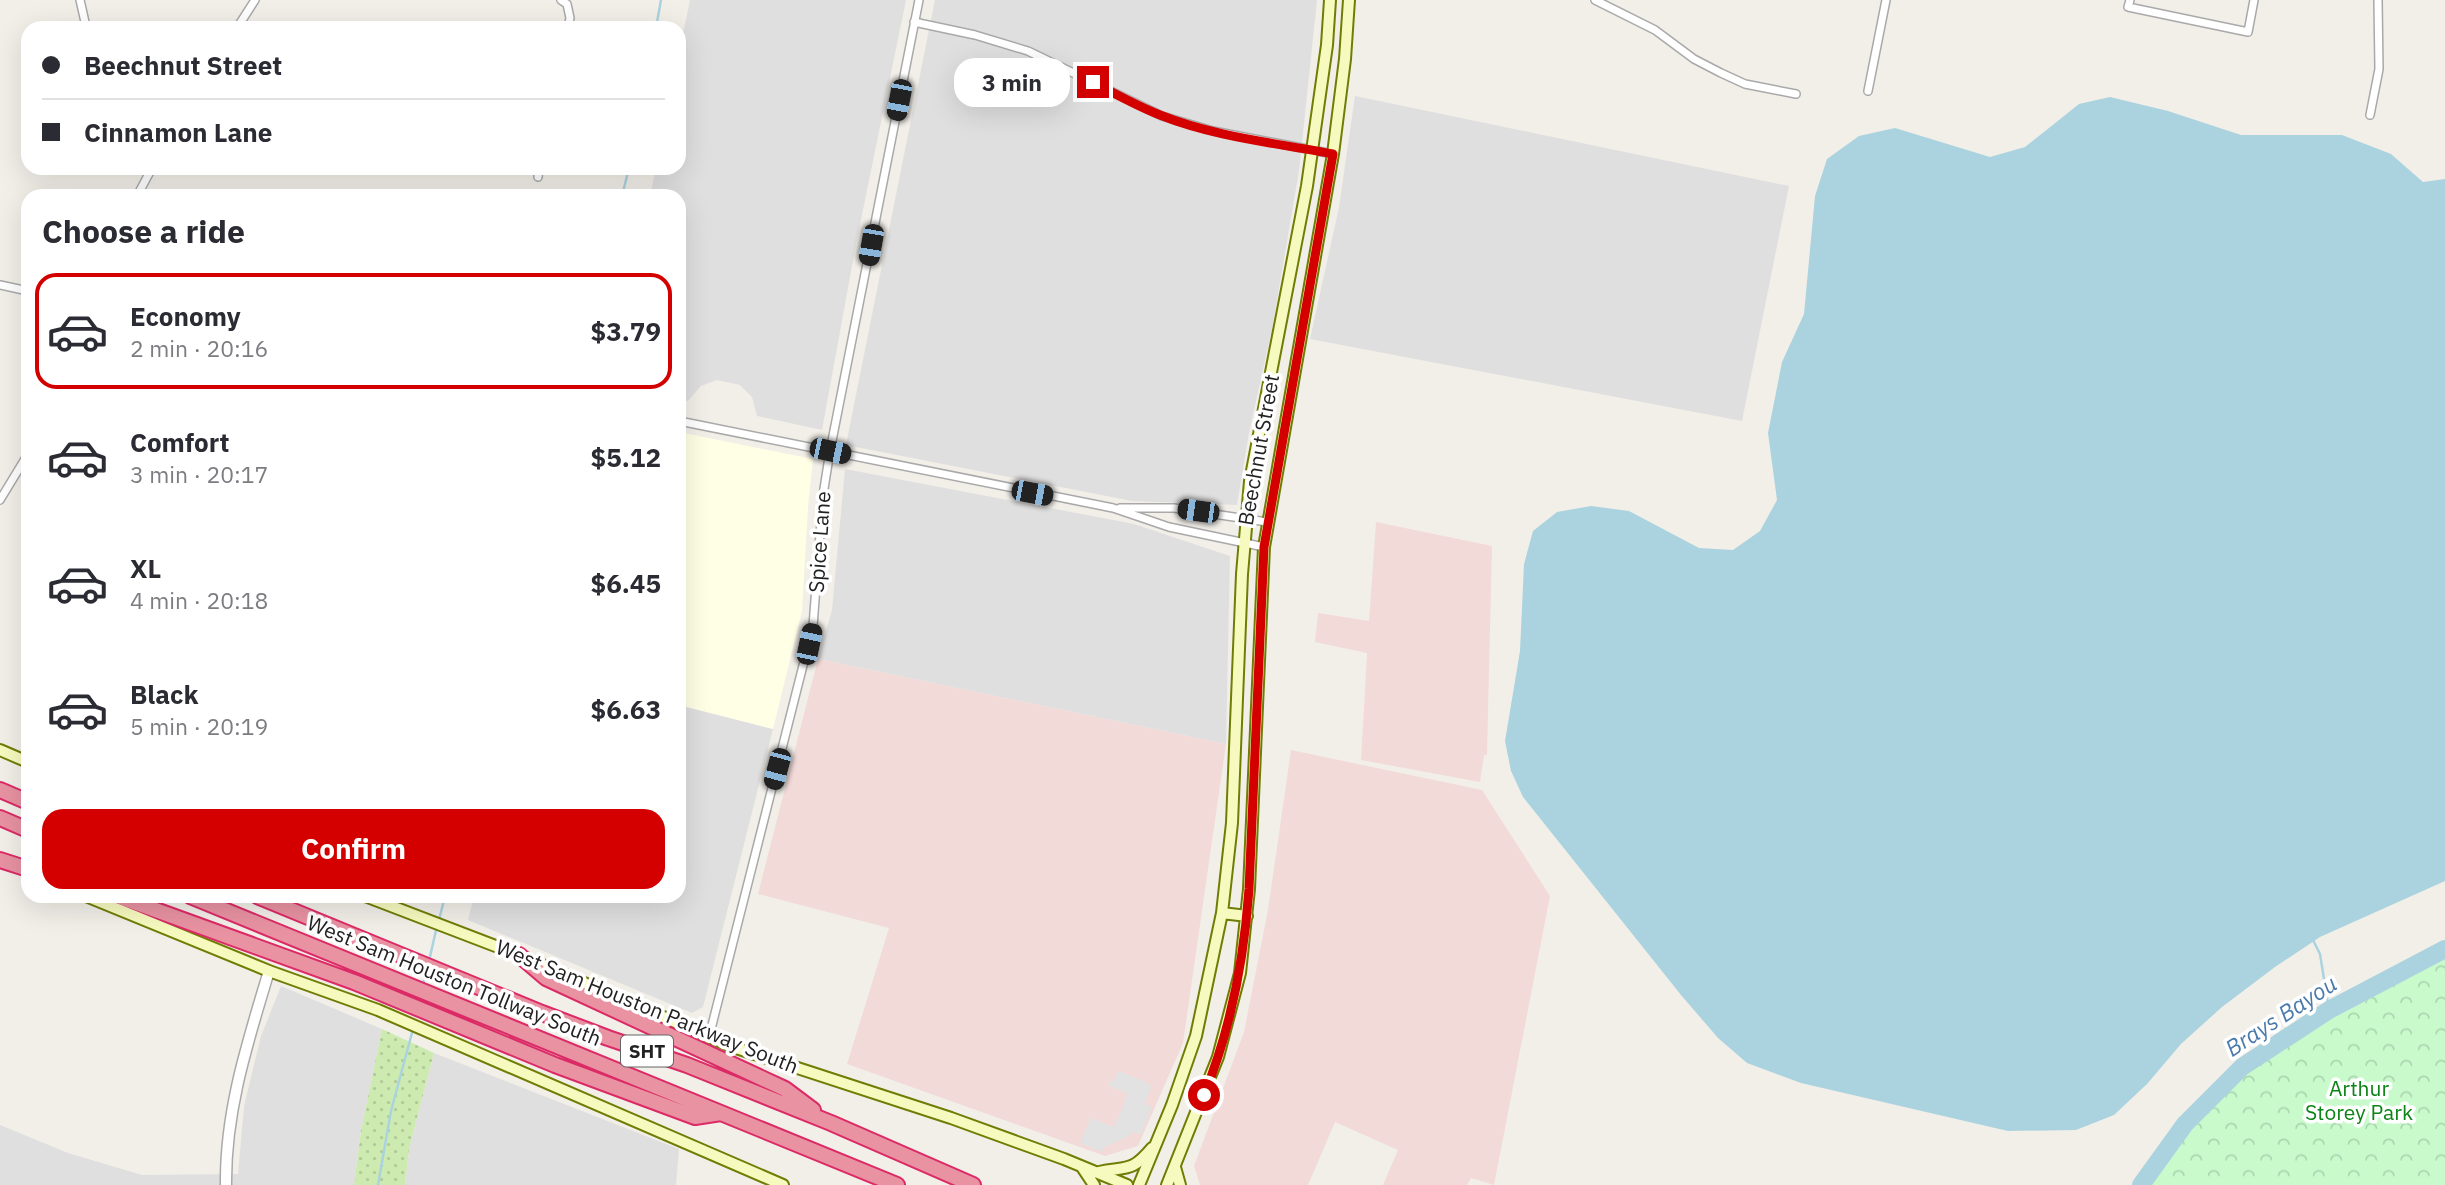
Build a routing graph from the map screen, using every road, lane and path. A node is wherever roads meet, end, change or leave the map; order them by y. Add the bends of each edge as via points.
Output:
1 (80, 0) edge
2 (255, 0) edge
3 (561, 0) edge
4 (919, 0) edge
5 (1329, 0) edge
6 (1349, 0) edge
7 (1595, 0) edge
8 (1886, 0) edge
9 (2130, 0) edge
10 (2254, 0) edge
11 (2378, 0) edge
12 (85, 21) edge
13 (242, 21) edge
14 (569, 21) edge
15 (915, 22) junction
16 (1868, 91) dead end
17 (1796, 94) dead end
18 (2370, 114) dead end
19 (1313, 150) junction
20 (1333, 154) junction
21 (0, 285) edge
22 (21, 289) edge
23 (1285, 307) junction
24 (1306, 313) junction
25 (686, 422) edge
26 (830, 451) junction
27 (21, 466) edge
28 (0, 500) edge
29 (1112, 508) junction
30 (1245, 518) junction
31 (1267, 522) junction
32 (1244, 543) junction
33 (1264, 547) junction
34 (0, 750) edge
35 (1255, 751) junction
36 (1236, 752) junction
37 (21, 759) edge
38 (0, 790) edge
39 (21, 799) edge
40 (0, 818) edge
41 (21, 827) edge
42 (0, 861) edge
43 (21, 868) edge
44 (103, 903) edge
45 (136, 903) edge
46 (207, 903) edge
47 (274, 903) edge
48 (385, 903) edge
49 (1222, 913) junction
50 (1247, 916) junction
51 (519, 955) junction
52 (269, 971) junction
53 (709, 1037) junction
54 (721, 1113) junction
55 (831, 1123) junction
56 (1158, 1140) junction
57 (1081, 1165) junction
58 (1175, 1167) junction
59 (1097, 1172) junction
60 (226, 1185) edge
61 (783, 1185) edge
62 (897, 1185) edge
63 (973, 1185) edge
64 (1094, 1185) edge
65 (1127, 1185) edge
66 (1139, 1185) edge
67 (1167, 1185) edge
68 (1180, 1185) edge

1 - 12 street
2 - 13 street
3 - 14 street via 567,4
4 - 15 street, Spice Lane
5 - 19 main road, Beechnut Street
6 - 20 main road, Beechnut Street
7 - 17 street via 1655,30 1721,73 1745,84
8 - 16 street
9 - 10 street via 2129,7 2248,32
11 - 18 street via 2379,69
15 - 19 street via 1028,51 1162,116
15 - 26 street, Spice Lane
19 - 20 street
19 - 23 main road, Beechnut Street
20 - 24 main road, Beechnut Street
21 - 22 street
23 - 24 main road
23 - 30 main road, Beechnut Street
24 - 31 main road, Beechnut Street
25 - 26 street
26 - 29 street
26 - 53 street, Spice Lane via 813,626
27 - 28 street
29 - 30 street via 1174,508
29 - 32 street via 1169,527
30 - 31 street
30 - 32 main road, Beechnut Street
31 - 33 main road, Beechnut Street
32 - 33 street
32 - 36 main road, Beechnut Street
33 - 35 main road, Beechnut Street
34 - 37 main road
35 - 36 main road
35 - 50 main road, Beechnut Street
36 - 49 main road, Beechnut Street
38 - 39 highway
40 - 41 highway
42 - 43 highway
44 - 52 main road
45 - 54 highway via 695,1117
46 - 54 highway, West Sam Houston Tollway South / SHT
47 - 55 highway, West Sam Houston Tollway South / SHT
48 - 51 main road, West Sam Houston Parkway South
49 - 50 main road
49 - 56 main road, Beechnut Street via 1196,1036
50 - 58 main road, Beechnut Street via 1226,1032
51 - 53 main road, West Sam Houston Parkway South
51 - 55 highway via 546,978 785,1089
52 - 60 street via 237,1080 225,1160
52 - 61 main road via 449,1040
53 - 57 main road, West Sam Houston Parkway South
54 - 62 highway, West Sam Houston Tollway South / SHT
55 - 63 highway, West Sam Houston Tollway South / SHT
56 - 59 main road via 1135,1165
56 - 66 main road, Beechnut Street
57 - 59 main road, West Sam Houston Parkway South
57 - 64 main road
58 - 67 main road, Beechnut Street
58 - 68 main road
59 - 65 main road, West Sam Houston Parkway South

